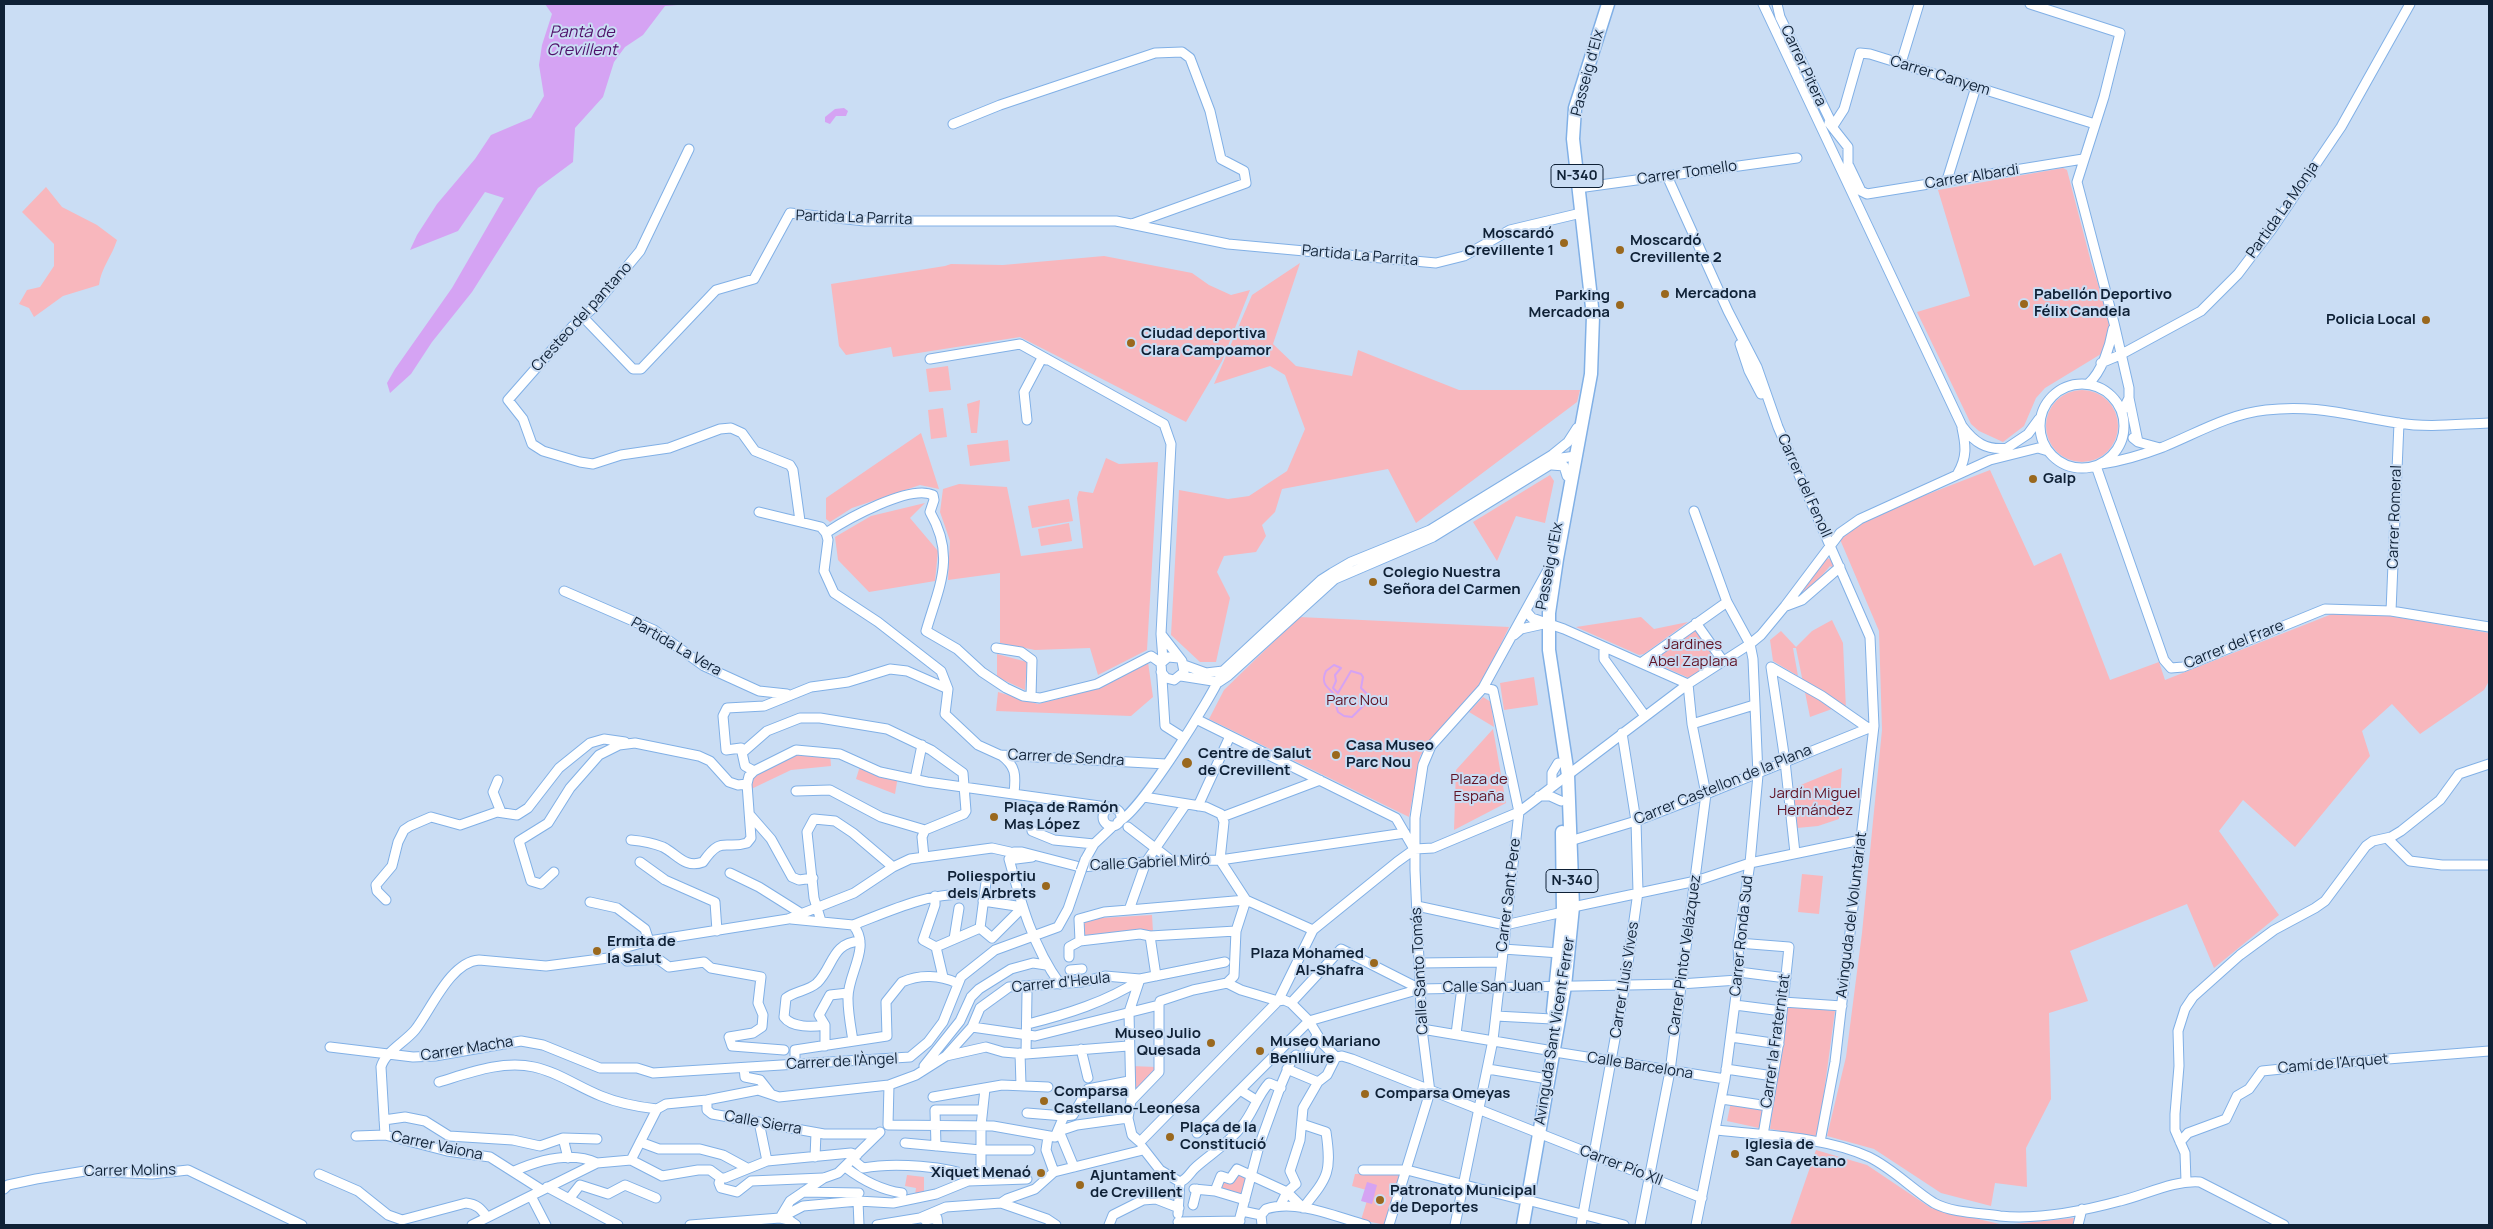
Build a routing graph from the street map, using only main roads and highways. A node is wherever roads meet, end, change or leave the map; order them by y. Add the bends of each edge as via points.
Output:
1 (1608, 4) edge
2 (1592, 353) junction
3 (1573, 455) junction
4 (1543, 623) junction
5 (1560, 781) junction
6 (1568, 909) junction
7 (1561, 986) junction
8 (1551, 1051) junction
9 (1536, 1133) junction
10 (1523, 1199) junction
11 (1514, 1225) edge
12 (1522, 1225) edge

1 - 2 highway, Passeig d'Elx / N-340 via 1575,108 1573,139 1593,316
2 - 3 highway, Passeig d'Elx / N-340
2 - 3 highway, Passeig d'Elx / N-340 via 1591,374
3 - 4 highway, Passeig d'Elx / N-340
3 - 4 highway, Passeig d'Elx / N-340 via 1549,568
4 - 5 highway, Passeig d'Elx / N-340 via 1549,650
4 - 5 highway, Passeig d'Elx / N-340 via 1542,651
5 - 6 highway, Avinguda Sant Vicent Ferrer / N-340
5 - 6 highway, Avinguda Sant Vicent Ferrer / N-340 via 1570,841
6 - 7 highway, Avinguda Sant Vicent Ferrer / N-340
6 - 7 highway, Avinguda Sant Vicent Ferrer / N-340 via 1560,952
7 - 8 highway, Avinguda Sant Vicent Ferrer / N-340
7 - 8 highway, Avinguda Sant Vicent Ferrer / N-340 via 1552,1019
8 - 9 highway, Avinguda Sant Vicent Ferrer / N-340
8 - 9 highway, Avinguda Sant Vicent Ferrer / N-340 via 1542,1078
9 - 10 highway, Avinguda Sant Vicent Ferrer / N-340
10 - 11 highway, Avinguda Sant Vicent Ferrer / N-340
10 - 12 highway, Avinguda Sant Vicent Ferrer / N-340

